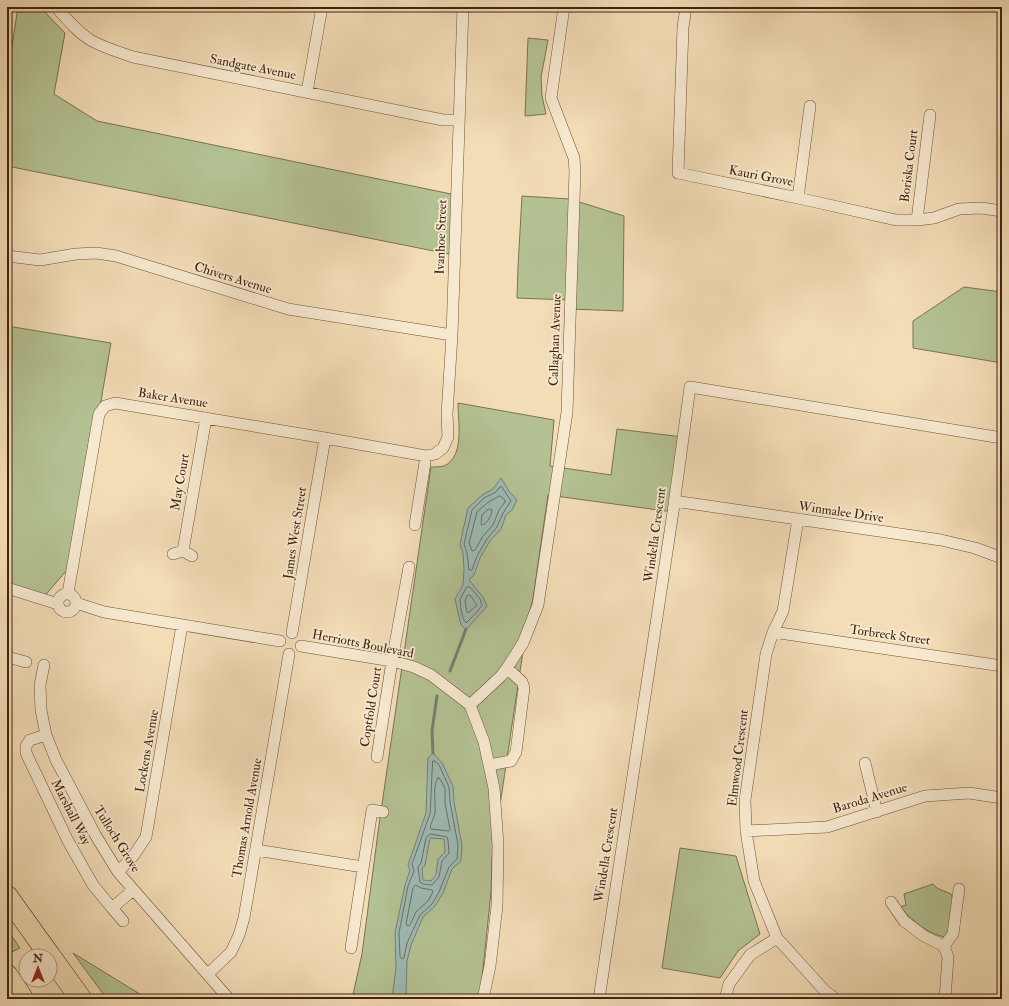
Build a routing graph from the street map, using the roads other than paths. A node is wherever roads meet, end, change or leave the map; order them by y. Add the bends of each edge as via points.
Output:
1 (56, 7) edge
2 (322, 7) edge
3 (463, 7) edge
4 (564, 7) edge
5 (686, 7) edge
6 (307, 92) junction
7 (810, 106) dead end
8 (930, 115) dead end
9 (459, 120) junction
10 (798, 198) junction
11 (1002, 211) edge
12 (917, 220) junction
13 (7, 256) edge
14 (452, 335) junction
15 (206, 418) junction
16 (325, 438) junction
17 (1002, 438) edge
18 (426, 456) junction
19 (674, 501) junction
20 (798, 519) junction
21 (416, 524) dead end
22 (183, 554) dead end
23 (1002, 558) edge
24 (409, 567) dead end
25 (8, 592) edge
26 (68, 593) junction
27 (76, 603) junction
28 (58, 604) junction
29 (182, 625) junction
30 (773, 632) junction
31 (292, 633) junction
32 (280, 642) junction
33 (301, 646) junction
34 (289, 654) junction
35 (8, 660) edge
36 (26, 662) dead end
37 (392, 662) junction
38 (44, 665) dead end
39 (1002, 666) edge
40 (507, 668) junction
41 (470, 705) junction
42 (46, 734) junction
43 (377, 757) dead end
44 (864, 763) dead end
45 (489, 765) junction
46 (1002, 798) edge
47 (383, 812) dead end
48 (877, 812) junction
49 (746, 831) junction
50 (256, 850) junction
51 (363, 867) junction
52 (118, 872) junction
53 (959, 889) dead end
54 (133, 890) junction
55 (7, 896) edge
56 (891, 902) dead end
57 (112, 908) junction
58 (123, 921) dead end
59 (777, 938) junction
60 (944, 946) junction
61 (44, 948) edge
62 (351, 948) dead end
63 (58, 967) edge
64 (208, 974) junction
65 (7, 975) edge
66 (23, 999) edge
67 (80, 999) edge
68 (229, 999) edge
69 (483, 999) edge
70 (599, 999) edge
71 (725, 999) edge
72 (836, 999) edge
73 (945, 999) edge

1 - 6 street, Sandgate Avenue via 74,27 92,41 118,52
2 - 6 street
3 - 9 street, Ivanhoe Street
4 - 40 street, Callaghan Avenue via 552,98 574,158 567,412 538,605 523,643
5 - 10 street, Kauri Grove via 683,27 678,173
6 - 9 street, Sandgate Avenue via 443,120
7 - 10 street
8 - 12 street, Boriska Court
9 - 14 street, Ivanhoe Street
10 - 12 street, Kauri Grove via 896,220
11 - 12 street, Kauri Grove via 960,209 934,218
13 - 14 street, Chivers Avenue via 40,260 76,254 116,256 288,309
14 - 18 street, Ivanhoe Street via 448,437 443,448 436,454
15 - 16 street, Baker Avenue
15 - 22 street, May Court
15 - 26 street, Baker Avenue via 115,403 102,408
16 - 18 street, Baker Avenue
16 - 31 street, James West Street
17 - 19 street, Windella Crescent via 690,387
18 - 21 street
19 - 20 street, Winmalee Drive
19 - 70 street, Windella Crescent
20 - 23 street, Winmalee Drive via 941,540
20 - 30 street, Elmwood Crescent via 783,611
24 - 37 street, Coptfold Court
25 - 28 street
26 - 27 street via 73,596
26 - 28 street via 60,596
27 - 28 street via 74,609 69,612 63,611
27 - 29 street via 104,612
29 - 32 street
29 - 52 street, Lockens Avenue via 146,837
30 - 39 street, Torbreck Street
30 - 49 street, Elmwood Crescent via 766,654 745,800
31 - 32 street via 284,635
31 - 33 street via 299,638
32 - 34 street via 281,648
33 - 34 street via 297,652
33 - 37 street, Herriotts Boulevard
34 - 50 street, Thomas Arnold Avenue
35 - 36 street
37 - 41 street, Herriotts Boulevard via 414,667 431,675
37 - 43 street, Coptfold Court
38 - 42 street, Tulloch Grove via 40,685 41,710
40 - 41 street, Callaghan Avenue
40 - 45 street via 522,682 524,688 516,752 511,761
41 - 45 street via 484,742
42 - 52 street, Tulloch Grove via 60,767
42 - 57 street, Marshall Way via 30,740 26,746 26,753 68,840 94,885
44 - 48 street
45 - 69 street via 494,788 498,845 497,906 490,966
46 - 48 street, Baroda Avenue via 969,793 925,796
47 - 51 street via 372,810
48 - 49 street, Baroda Avenue via 826,827
49 - 59 street, Elmwood Crescent via 754,881
50 - 51 street
50 - 64 street, Thomas Arnold Avenue via 239,935 231,952
51 - 62 street
52 - 54 street, Tulloch Grove
53 - 60 street via 953,934
54 - 57 street
54 - 64 street, Tulloch Grove
55 - 61 highway
56 - 60 street via 904,921 924,936
57 - 58 street, Marshall Way
59 - 71 street via 750,955 729,984
59 - 72 street, Elmwood Crescent via 825,991
60 - 73 street via 948,957
63 - 67 highway
64 - 68 street, Tulloch Grove
65 - 66 highway

